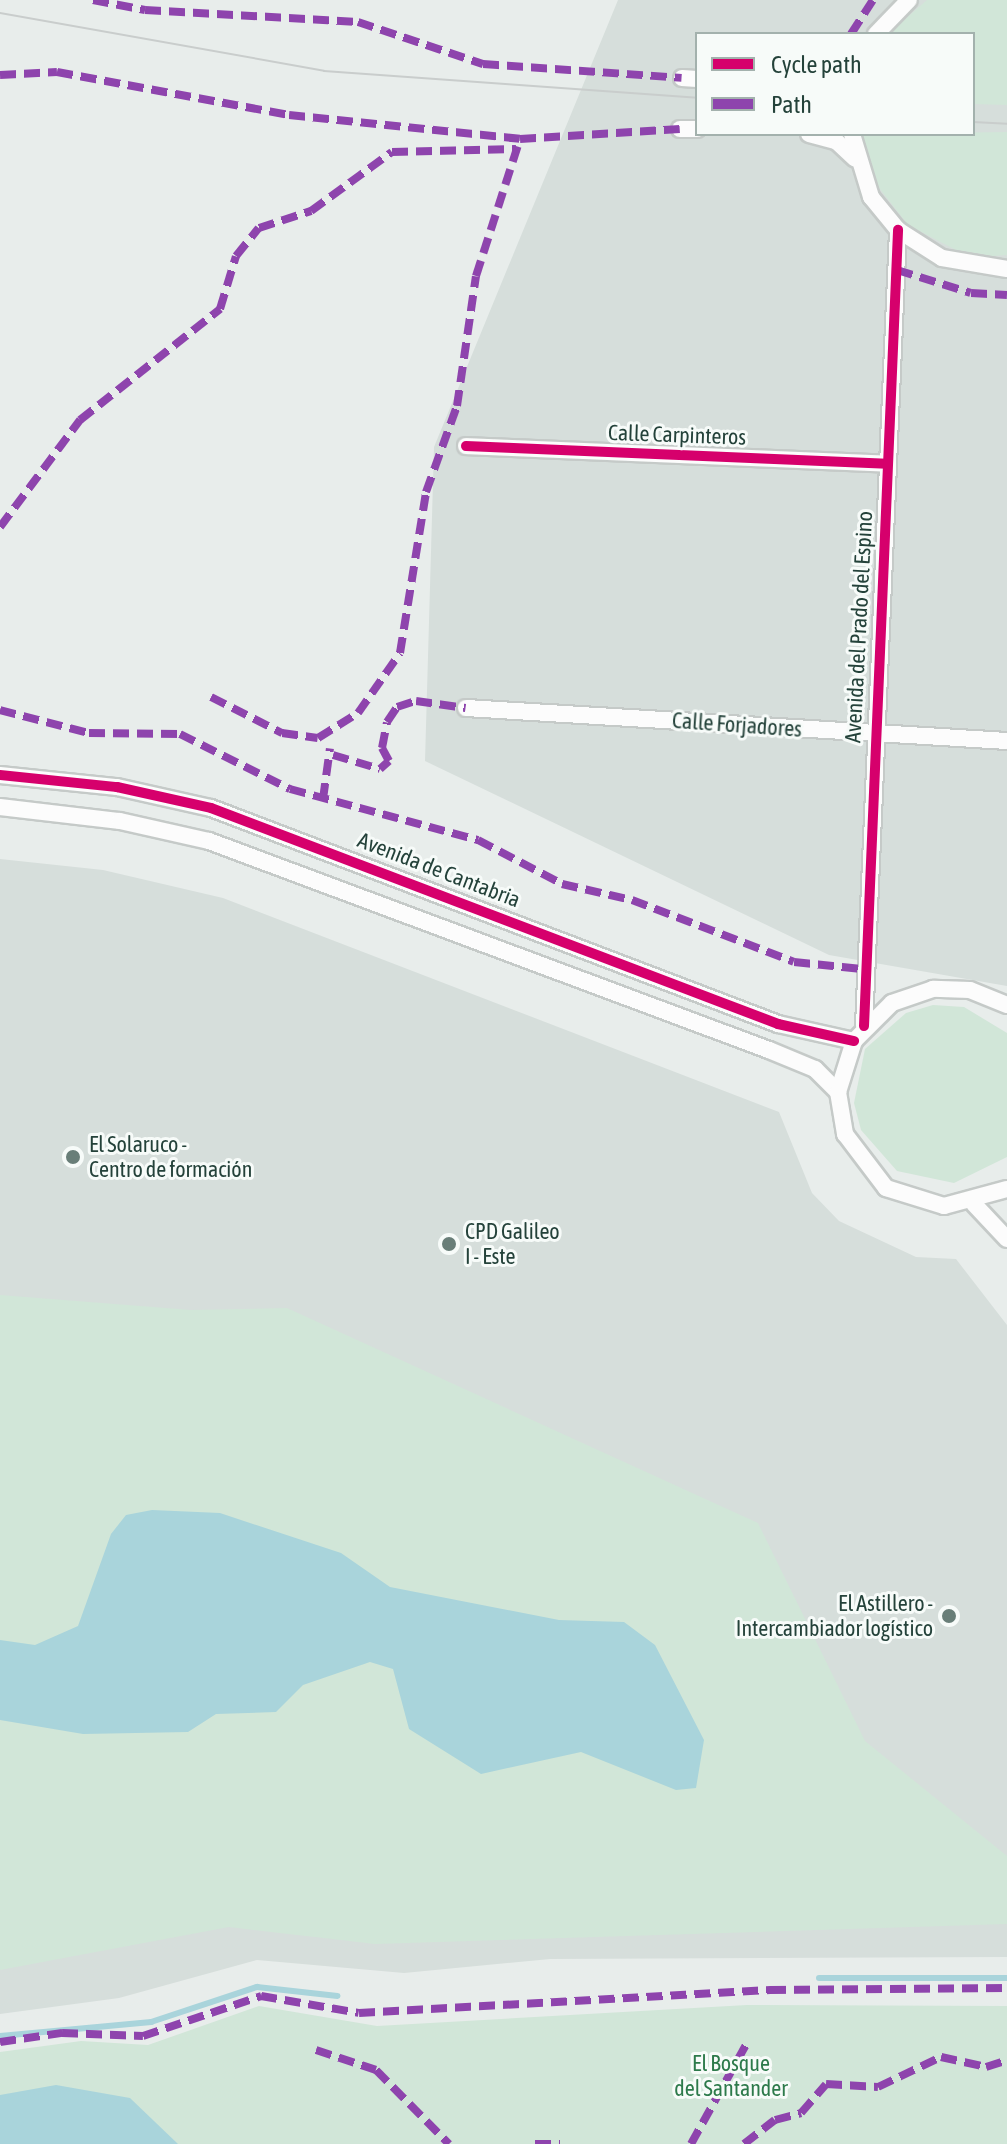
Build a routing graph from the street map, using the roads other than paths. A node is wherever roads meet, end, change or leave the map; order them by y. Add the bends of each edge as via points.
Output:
1 (906, 1) edge
2 (878, 32) edge
3 (680, 129) dead end
4 (695, 129) edge
5 (817, 136) edge
6 (852, 136) edge
7 (855, 159) junction
8 (898, 230) junction
9 (1007, 269) edge
10 (466, 446) dead end
11 (887, 464) junction
12 (466, 708) dead end
13 (874, 735) junction
14 (1007, 741) edge
15 (0, 775) edge
16 (0, 807) edge
17 (1007, 1005) edge
18 (864, 1026) junction
19 (854, 1041) junction
20 (838, 1092) junction
21 (1007, 1189) edge
22 (974, 1204) junction
23 (1007, 1239) edge

1 - 2 street
3 - 4 street
5 - 7 street via 836,141
6 - 7 street
7 - 8 street via 871,197
8 - 9 street via 942,258
8 - 11 street, Avenida del Prado del Espino
10 - 11 street, Calle Carpinteros
11 - 13 street, Avenida del Prado del Espino
12 - 13 street, Calle Forjadores
13 - 14 street, Calle Forjadores
13 - 18 street, Avenida del Prado del Espino
15 - 19 street, Avenida de Cantabria via 117,787 211,808 778,1024
16 - 20 street via 120,821 209,841 780,1055 815,1069
17 - 18 street via 970,990 933,989 892,1003
18 - 19 street
19 - 20 street
20 - 22 street via 845,1134 886,1188 929,1204
21 - 22 street
22 - 23 street

